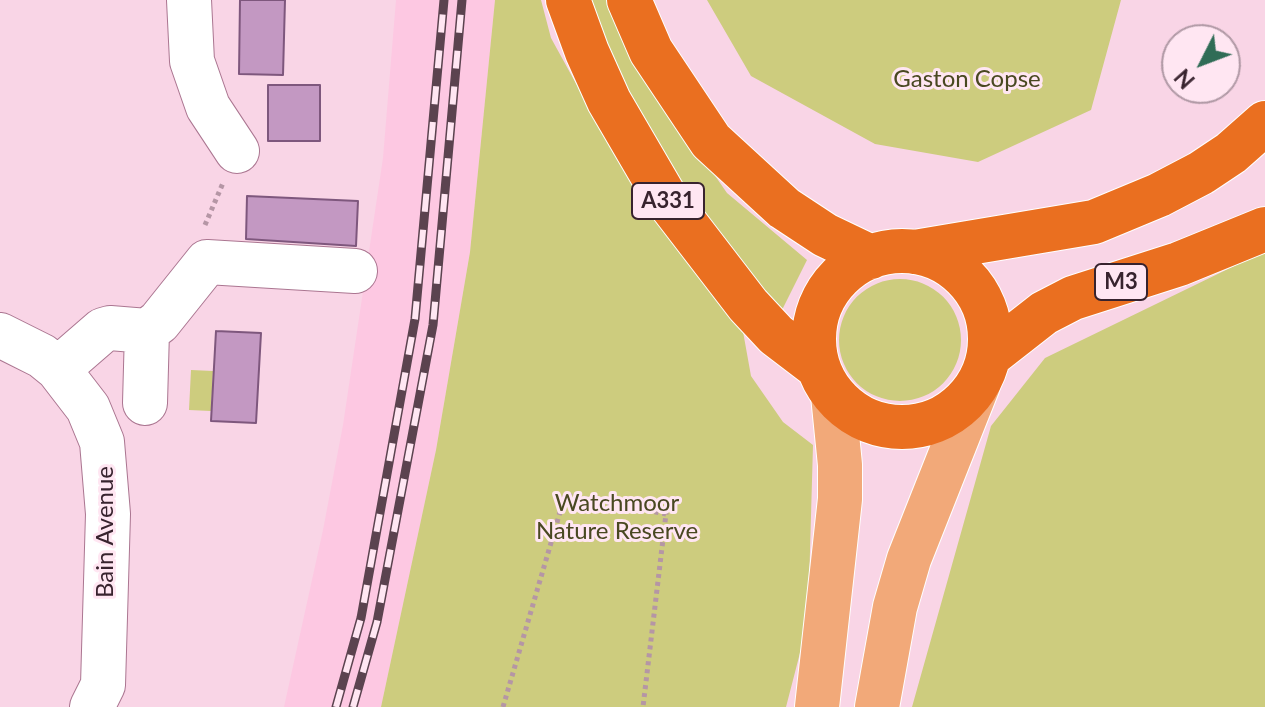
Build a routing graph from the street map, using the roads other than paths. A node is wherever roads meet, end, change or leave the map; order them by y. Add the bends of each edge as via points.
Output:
1 (189, 0) edge
2 (568, 0) edge
3 (629, 0) edge
4 (1265, 123) edge
5 (237, 151) road end
6 (1265, 229) edge
7 (915, 252) junction
8 (871, 257) junction
9 (355, 271) dead end
10 (147, 331) junction
11 (0, 335) edge
12 (58, 369) junction
13 (983, 370) junction
14 (826, 381) junction
15 (145, 403) dead end
16 (92, 707) edge
17 (817, 707) edge
18 (877, 707) edge

1 - 5 street via 192,61 208,107
2 - 14 highway, A331 via 609,101 665,197 748,305
3 - 8 highway, A331 via 651,51 711,141 784,208
4 - 7 highway via 1201,173 1094,222
6 - 13 highway, M3 via 1073,298 1044,313
7 - 8 highway
7 - 13 highway via 958,271 974,288 990,333
8 - 14 highway via 851,267 822,301 814,345
9 - 10 street via 207,262
10 - 12 street via 103,330
10 - 15 street
11 - 12 street, Bain Avenue
12 - 16 street, Bain Avenue via 94,420 106,473 103,685
13 - 14 highway via 962,404 918,426 869,421 850,410
13 - 18 main road via 909,559
14 - 17 main road via 840,465 840,499

